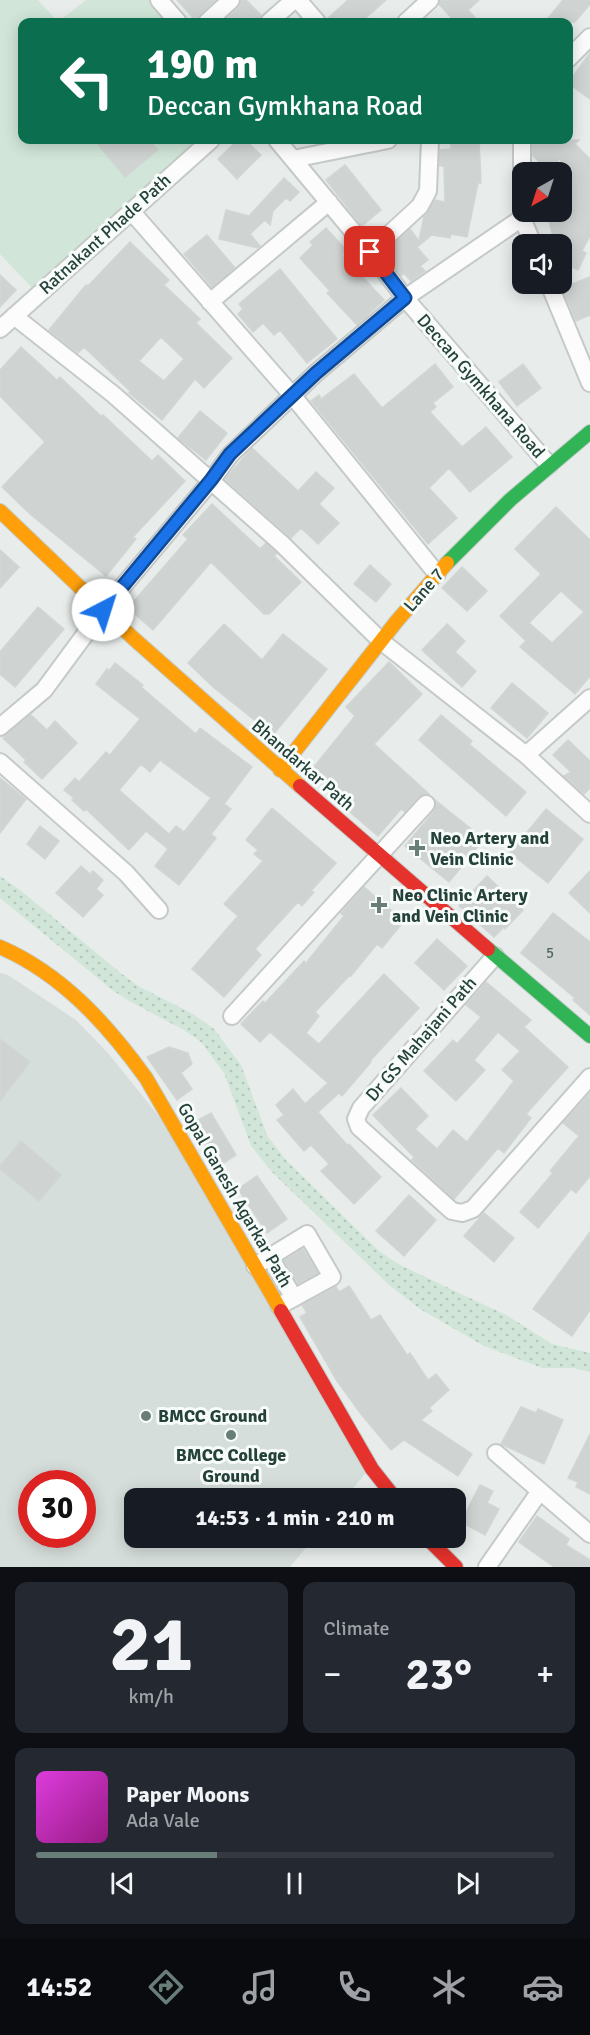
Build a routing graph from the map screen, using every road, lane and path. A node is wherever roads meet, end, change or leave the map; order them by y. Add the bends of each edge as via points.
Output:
1 (159, 0) edge
2 (231, 0) edge
3 (296, 0) edge
4 (430, 0) edge
5 (175, 18) edge
6 (211, 18) edge
7 (274, 18) edge
8 (313, 18) edge
9 (410, 18) edge
10 (590, 37) edge
11 (573, 54) edge
12 (206, 144) edge
13 (280, 144) edge
14 (368, 144) edge
15 (430, 144) edge
16 (522, 144) edge
17 (293, 159) junction
18 (522, 162) edge
19 (328, 202) junction
20 (131, 211) junction
21 (512, 222) edge
22 (370, 252) junction
23 (553, 294) edge
24 (405, 298) junction
25 (210, 302) junction
26 (14, 316) junction
27 (0, 329) edge
28 (590, 383) edge
29 (292, 395) junction
30 (590, 432) edge
31 (549, 465) junction
32 (211, 480) junction
33 (0, 511) edge
34 (437, 574) junction
35 (103, 610) junction
36 (381, 641) junction
37 (590, 698) edge
38 (0, 727) edge
39 (526, 755) junction
40 (0, 762) edge
41 (280, 770) junction
42 (426, 804) dead end
43 (590, 814) edge
44 (378, 854) junction
45 (159, 910) dead end
46 (0, 947) edge
47 (495, 956) junction
48 (232, 1016) dead end
49 (590, 1036) edge
50 (590, 1077) edge
51 (262, 1262) junction
52 (275, 1283) junction
53 (294, 1299) junction
54 (279, 1306) junction
55 (496, 1453) dead end
56 (387, 1488) edge
57 (540, 1491) junction
58 (590, 1534) edge
59 (437, 1548) edge
60 (456, 1567) edge
61 (487, 1567) edge

1 - 5 street
2 - 6 street
3 - 7 street
3 - 8 street
4 - 9 street
10 - 11 street
12 - 20 street, Ratnakant Phade Path
13 - 17 street, Deccan Gymkhana Road
14 - 17 street
15 - 22 street via 426,198
16 - 18 street
17 - 19 street, Deccan Gymkhana Road
19 - 22 street, Deccan Gymkhana Road
19 - 25 street
20 - 25 street
20 - 26 street, Ratnakant Phade Path
21 - 24 street
22 - 24 street, Deccan Gymkhana Road
23 - 28 street
24 - 29 street
24 - 31 street, Deccan Gymkhana Road
25 - 29 street
26 - 27 street, Ratnakant Phade Path
26 - 32 street via 114,395
29 - 32 street via 230,454
29 - 34 street
30 - 31 street, Lane 7
31 - 34 street, Lane 7
32 - 35 street
32 - 36 street via 282,543
33 - 35 street, Bhandarkar Path
34 - 36 street, Lane 7
35 - 38 street via 44,690
35 - 41 street, Bhandarkar Path
36 - 39 street
36 - 41 street, Lane 7
37 - 39 street
39 - 43 street
40 - 45 street via 126,873
41 - 44 street, Bhandarkar Path
42 - 44 street
44 - 47 street, Bhandarkar Path
44 - 48 street
46 - 51 street, Gopal Ganesh Agarkar Path via 45,972 83,1000 117,1037
47 - 49 street, Bhandarkar Path
47 - 50 street, Dr GS Mahajani Path via 361,1108 356,1119 359,1126 452,1211 462,1213 473,1209
51 - 52 street
51 - 53 street via 307,1234 332,1277
52 - 53 street
52 - 54 street, Gopal Ganesh Agarkar Path
53 - 54 street
54 - 56 street, Gopal Ganesh Agarkar Path via 372,1469
55 - 57 street
57 - 58 street
57 - 61 street
59 - 60 street

